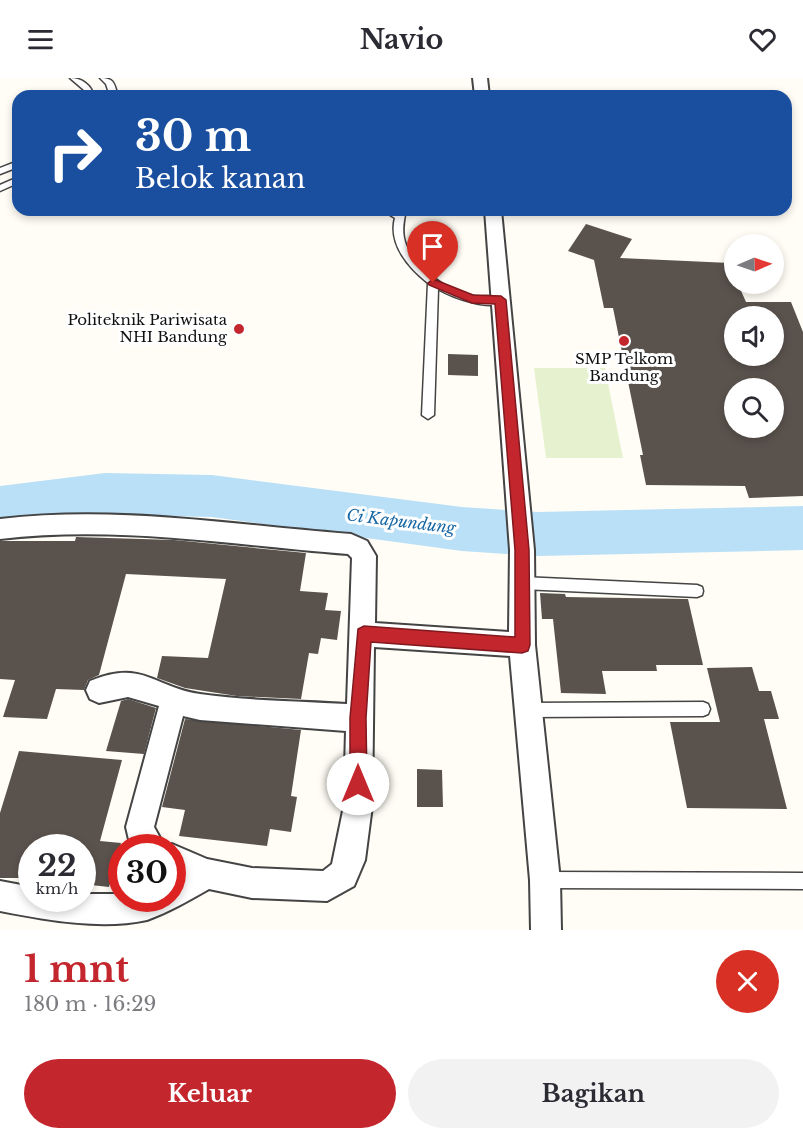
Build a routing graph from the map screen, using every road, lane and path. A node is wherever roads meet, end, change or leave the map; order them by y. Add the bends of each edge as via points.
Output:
1 (74, 78) edge
2 (104, 78) edge
3 (88, 90) edge
4 (112, 90) edge
5 (401, 216) edge
6 (493, 216) edge
7 (433, 283) junction
8 (501, 300) junction
9 (428, 415) dead end
10 (0, 529) edge
11 (522, 583) junction
12 (697, 591) dead end
13 (364, 634) junction
14 (522, 645) junction
15 (99, 690) dead end
16 (174, 699) junction
17 (703, 709) dead end
18 (527, 710) junction
19 (358, 718) junction
20 (142, 834) edge
21 (186, 864) edge
22 (207, 874) junction
23 (545, 880) junction
24 (803, 882) edge
25 (186, 885) edge
26 (0, 896) edge
27 (108, 909) edge
28 (546, 930) edge

1 - 3 lane
2 - 4 lane
5 - 7 lane via 399,239 410,262
6 - 8 street
7 - 8 lane via 472,299
7 - 9 lane
8 - 11 street
10 - 13 street via 95,522 144,523 279,540 351,544 364,556
11 - 12 lane
11 - 14 street
13 - 14 street
13 - 19 street
14 - 18 street
15 - 16 street via 130,683
16 - 19 street via 200,707
16 - 20 street via 140,827
17 - 18 lane
18 - 23 street
19 - 22 street via 358,806 350,860 343,875 327,886 252,883
21 - 22 street
22 - 25 street
23 - 24 lane
23 - 28 street
26 - 27 street via 73,909

